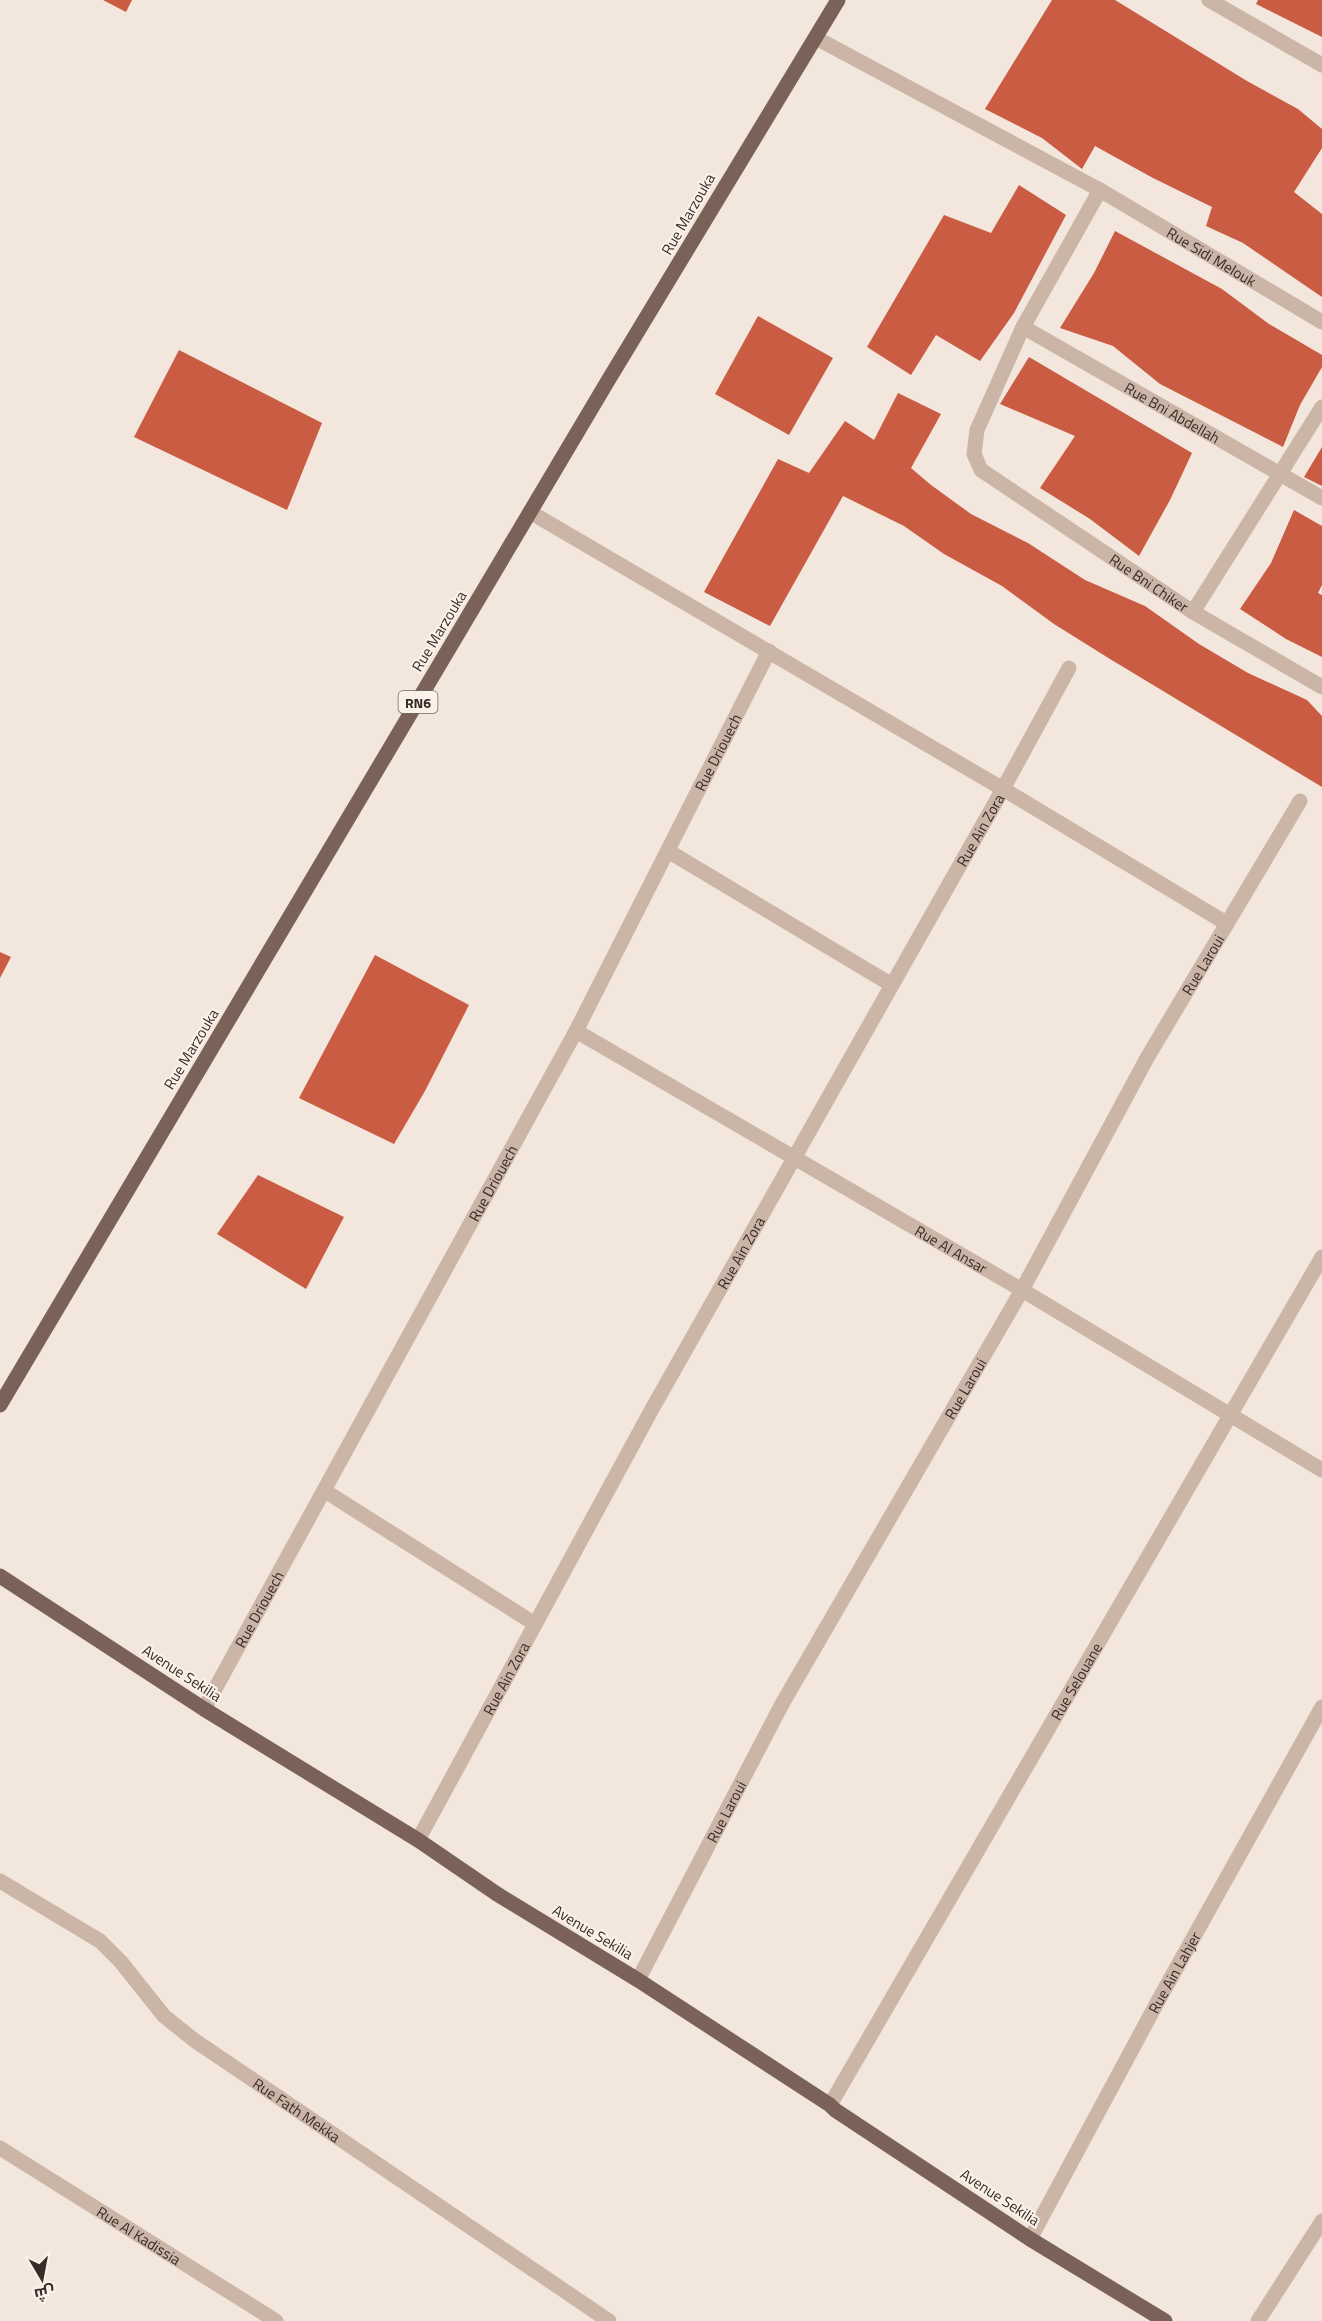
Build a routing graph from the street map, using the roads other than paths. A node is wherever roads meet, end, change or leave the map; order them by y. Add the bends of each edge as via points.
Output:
1 (838, 0) edge
2 (1209, 0) edge
3 (816, 38) junction
4 (1322, 65) edge
5 (1100, 190) junction
6 (1322, 322) edge
7 (1023, 327) junction
8 (1322, 407) edge
9 (1281, 474) junction
10 (1322, 498) edge
11 (530, 512) junction
12 (1193, 612) junction
13 (769, 651) junction
14 (1069, 668) dead end
15 (1322, 687) edge
16 (1003, 789) junction
17 (1300, 801) dead end
18 (668, 851) junction
19 (1226, 923) junction
20 (892, 985) junction
21 (576, 1031) junction
22 (795, 1156) junction
23 (1322, 1257) edge
24 (1022, 1290) junction
25 (0, 1405) edge
26 (1231, 1414) junction
27 (1322, 1470) edge
28 (325, 1491) junction
29 (0, 1575) edge
30 (536, 1624) junction
31 (1322, 1707) edge
32 (204, 1709) junction
33 (418, 1840) junction
34 (0, 1881) edge
35 (638, 1980) junction
36 (830, 2104) junction
37 (0, 2148) edge
38 (1322, 2220) edge
39 (1030, 2239) junction
40 (276, 2321) edge
41 (609, 2321) edge
42 (1165, 2321) edge
43 (1258, 2321) edge

1 - 3 main road, Rue Marzouka / RN6
2 - 4 street
3 - 5 street, Rue Sidi Melouk
3 - 11 main road, Rue Marzouka / RN6
5 - 6 street, Rue Sidi Melouk
5 - 7 street
7 - 9 street, Rue Bni Abdellah
7 - 12 street, Rue Bni Chiker via 977,430 974,454 981,470
8 - 9 street
9 - 10 street, Rue Bni Abdellah
9 - 12 street
11 - 13 street
11 - 25 main road, Rue Marzouka / RN6
12 - 15 street, Rue Bni Chiker
13 - 16 street
13 - 18 street, Rue Driouech
14 - 16 street, Rue Ain Zora
16 - 19 street
16 - 20 street, Rue Ain Zora
17 - 19 street, Rue Laroui
18 - 20 street
18 - 21 street, Rue Driouech
19 - 24 street, Rue Laroui via 1147,1058
20 - 22 street, Rue Ain Zora
21 - 22 street, Rue Al Ansar
21 - 28 street, Rue Driouech
22 - 24 street, Rue Al Ansar
22 - 30 street, Rue Ain Zora
23 - 26 street, Rue Selouane
24 - 26 street, Rue Al Ansar
24 - 35 street, Rue Laroui via 782,1704
26 - 27 street, Rue Al Ansar
26 - 36 street, Rue Selouane
28 - 30 street
28 - 32 street, Rue Driouech
29 - 32 main road, Avenue Sekilia
30 - 33 street, Rue Ain Zora
31 - 39 street, Rue Ain Lahjer
32 - 33 main road, Avenue Sekilia
33 - 35 main road, Avenue Sekilia via 497,1894
34 - 41 street, Rue Fath Mekka via 100,1941 164,2016 194,2040
35 - 36 main road, Avenue Sekilia
36 - 39 main road, Avenue Sekilia
37 - 40 street, Rue Al Kadissia
38 - 43 street
39 - 42 main road, Avenue Sekilia

